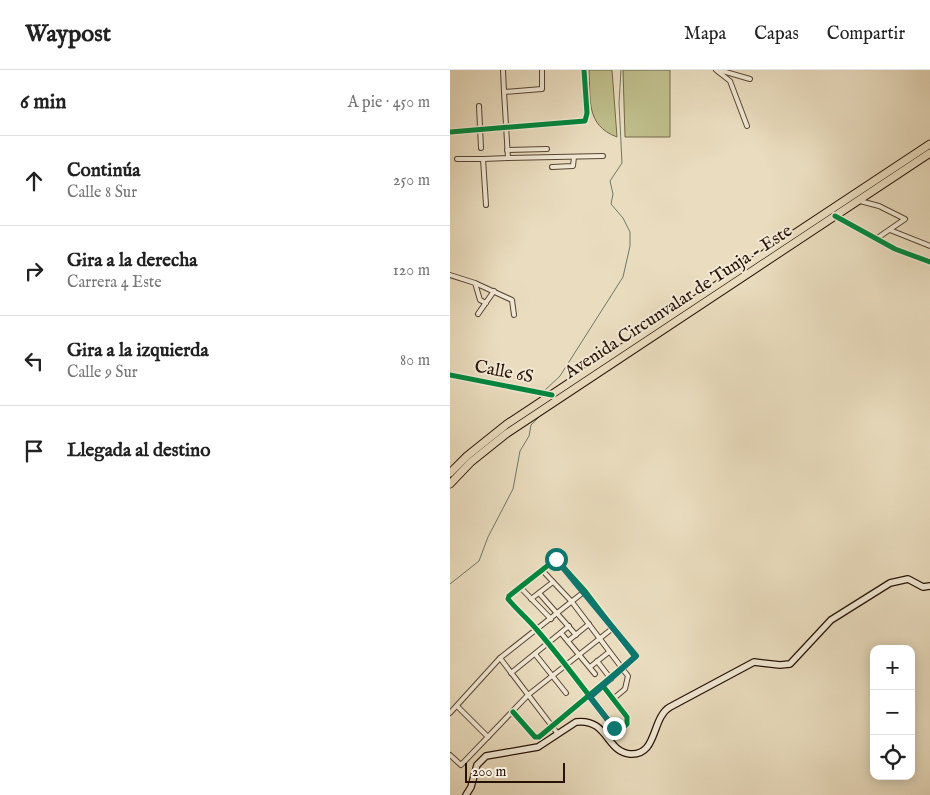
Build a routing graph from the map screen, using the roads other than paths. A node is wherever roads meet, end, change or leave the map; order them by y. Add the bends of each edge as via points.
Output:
1 (503, 70) edge
2 (542, 70) edge
3 (584, 70) edge
4 (717, 70) edge
5 (750, 79) dead end
6 (504, 92) junction
7 (478, 106) dead end
8 (747, 126) dead end
9 (506, 128) junction
10 (480, 130) junction
11 (450, 132) edge
12 (930, 144) edge
13 (480, 148) dead end
14 (547, 148) dead end
15 (508, 150) junction
16 (930, 153) edge
17 (603, 156) dead end
18 (574, 157) junction
19 (508, 158) junction
20 (456, 159) dead end
21 (483, 159) junction
22 (552, 167) dead end
23 (857, 201) junction
24 (486, 205) dead end
25 (835, 216) junction
26 (890, 230) junction
27 (876, 240) junction
28 (930, 246) edge
29 (930, 262) edge
30 (450, 274) edge
31 (475, 283) junction
32 (494, 291) junction
33 (486, 303) junction
34 (478, 314) dead end
35 (514, 315) dead end
36 (450, 375) edge
37 (552, 395) junction
38 (450, 473) edge
39 (450, 484) edge
40 (542, 570) junction
41 (553, 582) junction
42 (930, 586) edge
43 (520, 588) junction
44 (585, 591) junction
45 (539, 593) junction
46 (531, 599) junction
47 (572, 602) junction
48 (558, 613) junction
49 (551, 620) junction
50 (589, 624) junction
51 (569, 626) junction
52 (613, 628) junction
53 (538, 630) junction
54 (561, 633) junction
55 (576, 635) junction
56 (600, 638) junction
57 (568, 641) junction
58 (548, 644) junction
59 (609, 652) junction
60 (535, 654) junction
61 (580, 654) junction
62 (500, 658) junction
63 (597, 661) junction
64 (565, 666) junction
65 (590, 667) junction
66 (622, 669) junction
67 (511, 673) junction
68 (595, 674) dead end
69 (552, 675) junction
70 (611, 679) junction
71 (603, 686) junction
72 (566, 693) dead end
73 (528, 695) junction
74 (590, 697) junction
75 (614, 699) junction
76 (457, 706) junction
77 (513, 712) junction
78 (450, 713) edge
79 (552, 726) junction
80 (558, 734) junction
81 (488, 737) junction
82 (537, 738) junction
83 (543, 744) junction
84 (450, 755) edge
85 (466, 795) edge

1 - 6 street
2 - 6 street via 542,90
3 - 9 street via 585,121
4 - 5 street
4 - 8 street via 730,81
6 - 9 street
7 - 10 street
9 - 10 street
9 - 15 street
10 - 11 street
10 - 13 street
12 - 37 highway, Avenida Circunvalar de Tunja - Este
14 - 15 street
15 - 19 street
16 - 23 highway, Avenida Circunvalar de Tunja - Este
17 - 18 street
18 - 19 street
18 - 22 street via 573,166
19 - 21 street
20 - 21 street
21 - 24 street
23 - 25 highway, Avenida Circunvalar de Tunja - Este
23 - 26 street via 879,206 905,219
25 - 27 street
25 - 39 highway, Avenida Circunvalar de Tunja - Este via 506,434
26 - 27 street
26 - 28 street
27 - 29 street
30 - 31 street
31 - 32 street
31 - 33 street via 480,300
32 - 33 street
32 - 35 street via 512,300
33 - 34 street
36 - 37 street, Calle 6S
37 - 38 highway, Avenida Circunvalar de Tunja - Este via 507,424
40 - 41 street
40 - 43 street
40 - 44 street via 556,559
41 - 45 street
41 - 47 street
42 - 80 main road via 923,587 908,579 899,579 831,620 790,664 780,666 754,662 666,709 653,738 641,752 623,752 601,728 590,722 576,722
43 - 46 street
43 - 53 street via 508,596 509,600
44 - 47 street
44 - 52 street
45 - 46 street
45 - 48 street
46 - 49 street
47 - 48 street
47 - 50 street
48 - 49 street
48 - 51 street
49 - 53 street
50 - 55 street
50 - 56 street
51 - 54 street
51 - 55 street
52 - 56 street
52 - 66 street via 635,655
53 - 58 street
53 - 62 street
54 - 57 street
54 - 58 street
55 - 57 street
56 - 59 street
56 - 61 street
57 - 61 street
58 - 60 street
58 - 64 street
59 - 63 street
59 - 66 street
60 - 67 street
60 - 69 street
61 - 64 street
61 - 65 street
62 - 67 street
62 - 76 street
63 - 65 street
63 - 70 street
64 - 69 street
64 - 74 street
65 - 68 street
66 - 70 street
66 - 75 street via 628,676 627,683
67 - 73 street
69 - 72 street
69 - 73 street
70 - 71 street
71 - 74 street
71 - 75 street
73 - 77 street
73 - 79 street
74 - 75 street via 617,729 621,729 628,721
74 - 79 street
76 - 78 street
76 - 81 street
77 - 81 street
77 - 82 street
79 - 80 street
79 - 82 street
80 - 83 main road
81 - 84 street via 462,765
82 - 83 street
83 - 85 main road via 528,750 486,756 477,765

